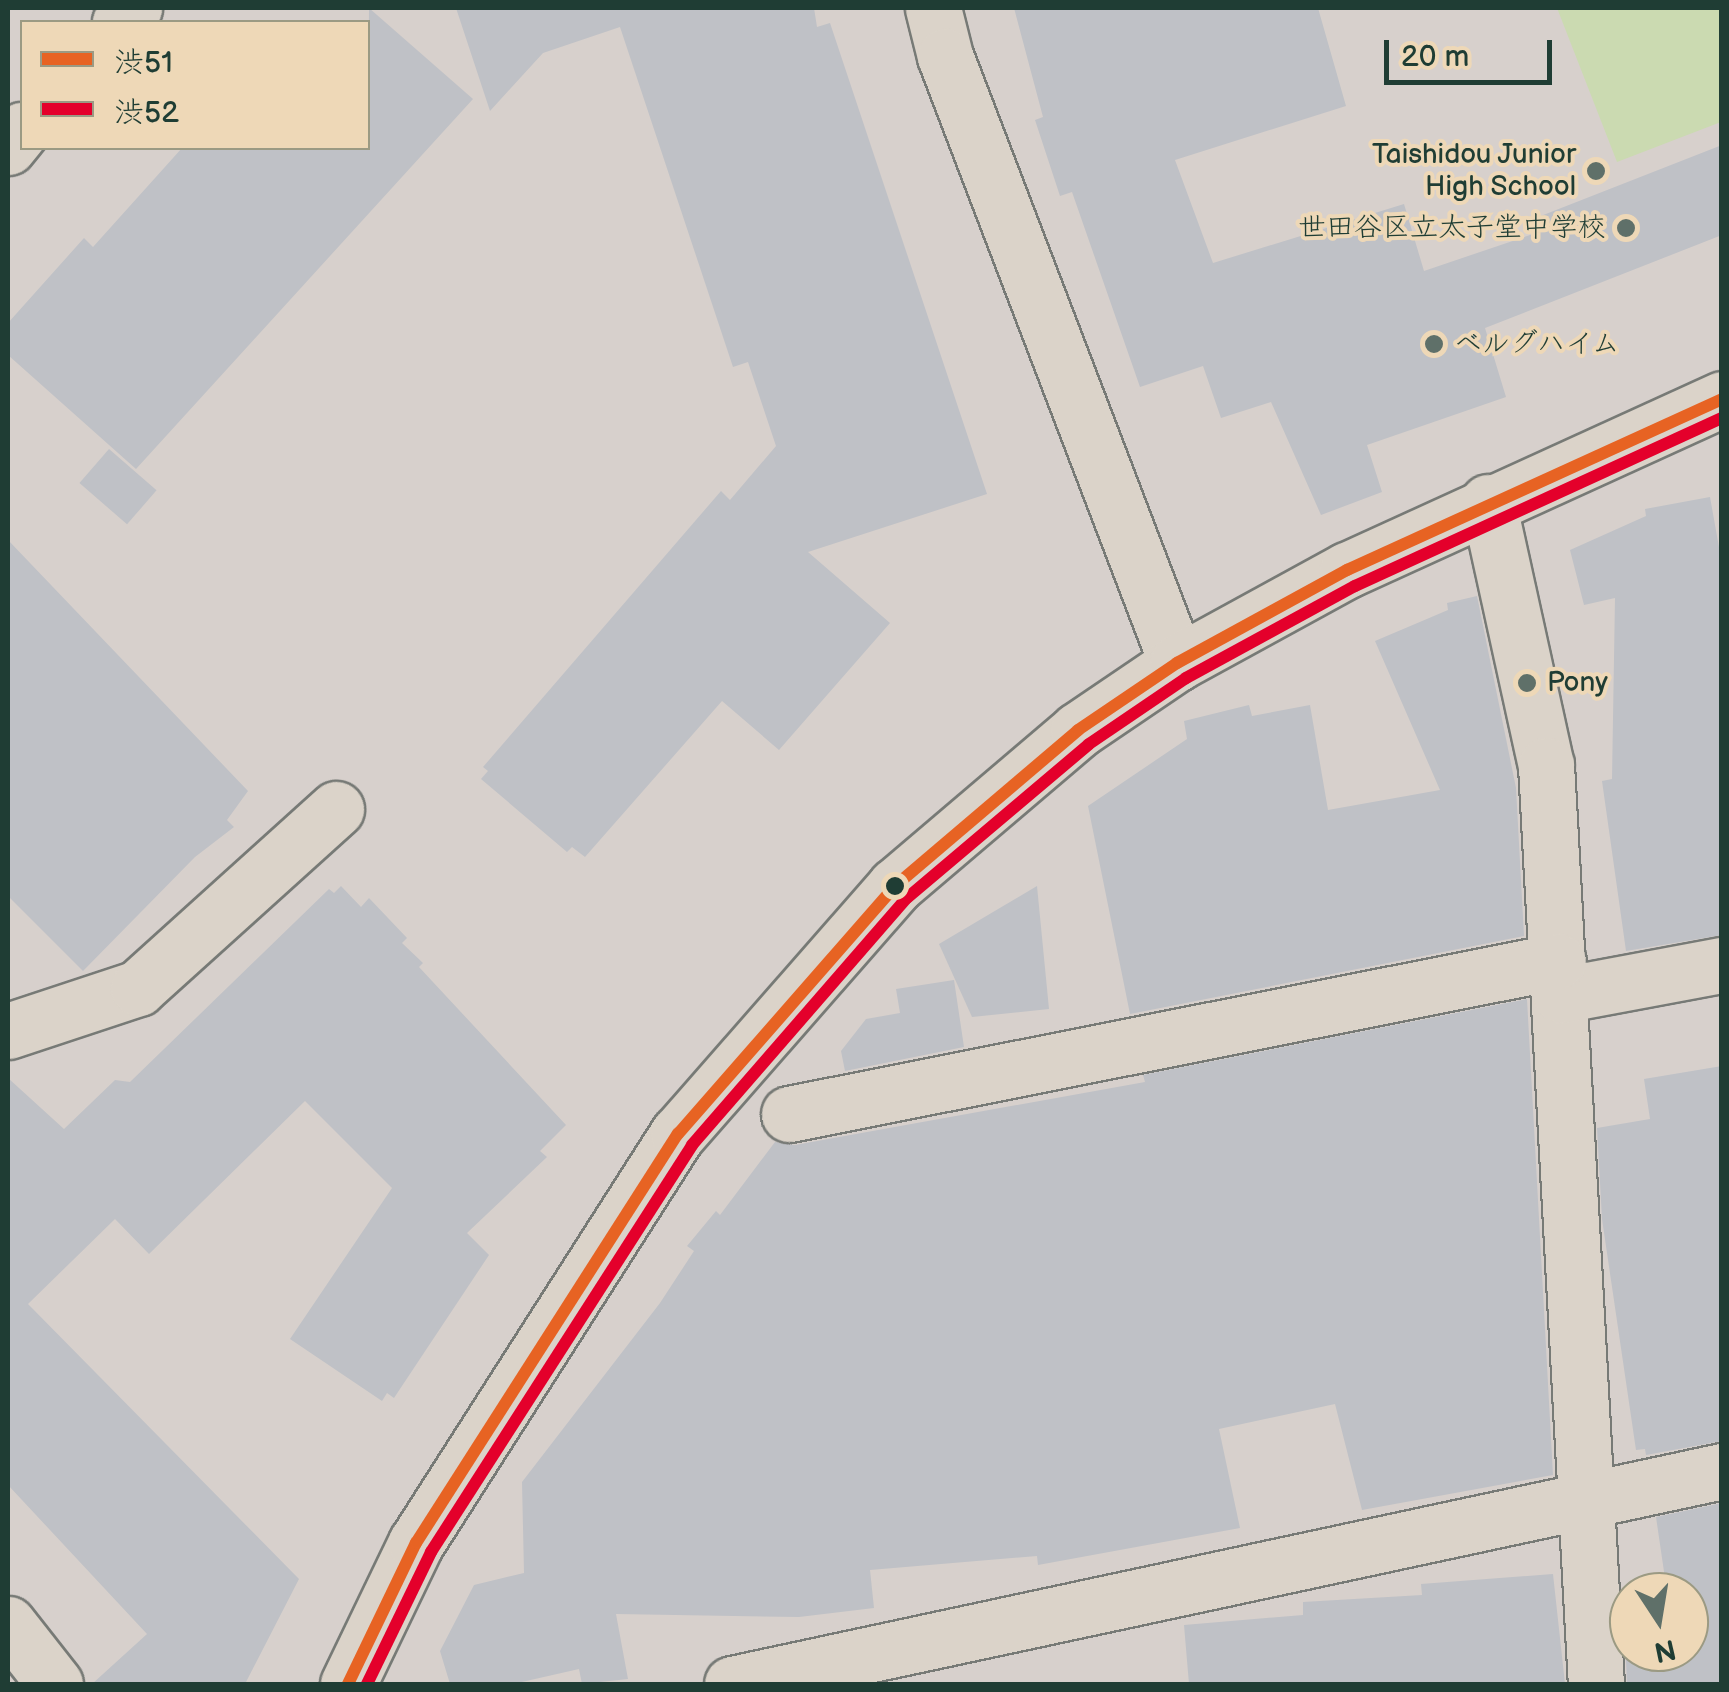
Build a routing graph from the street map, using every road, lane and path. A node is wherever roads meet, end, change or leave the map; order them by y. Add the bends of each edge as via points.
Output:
1 (932, 8) edge
2 (1722, 400) edge
3 (1488, 502) junction
4 (1178, 663) junction
5 (336, 809) dead end
6 (1722, 965) edge
7 (1560, 978) junction
8 (8, 1031) edge
9 (789, 1114) dead end
10 (1722, 1471) edge
11 (1583, 1496) junction
12 (8, 1624) edge
13 (55, 1684) edge
14 (348, 1684) edge
15 (732, 1684) edge
16 (1596, 1684) edge

1 - 4 street via 944,56
2 - 3 street
3 - 4 street
3 - 7 street via 1546,765
4 - 14 street via 1012,782 896,886 682,1128 416,1543
5 - 8 street via 138,988
6 - 7 street
7 - 9 street
7 - 11 street
10 - 11 street
11 - 15 street
11 - 16 street
12 - 13 street

